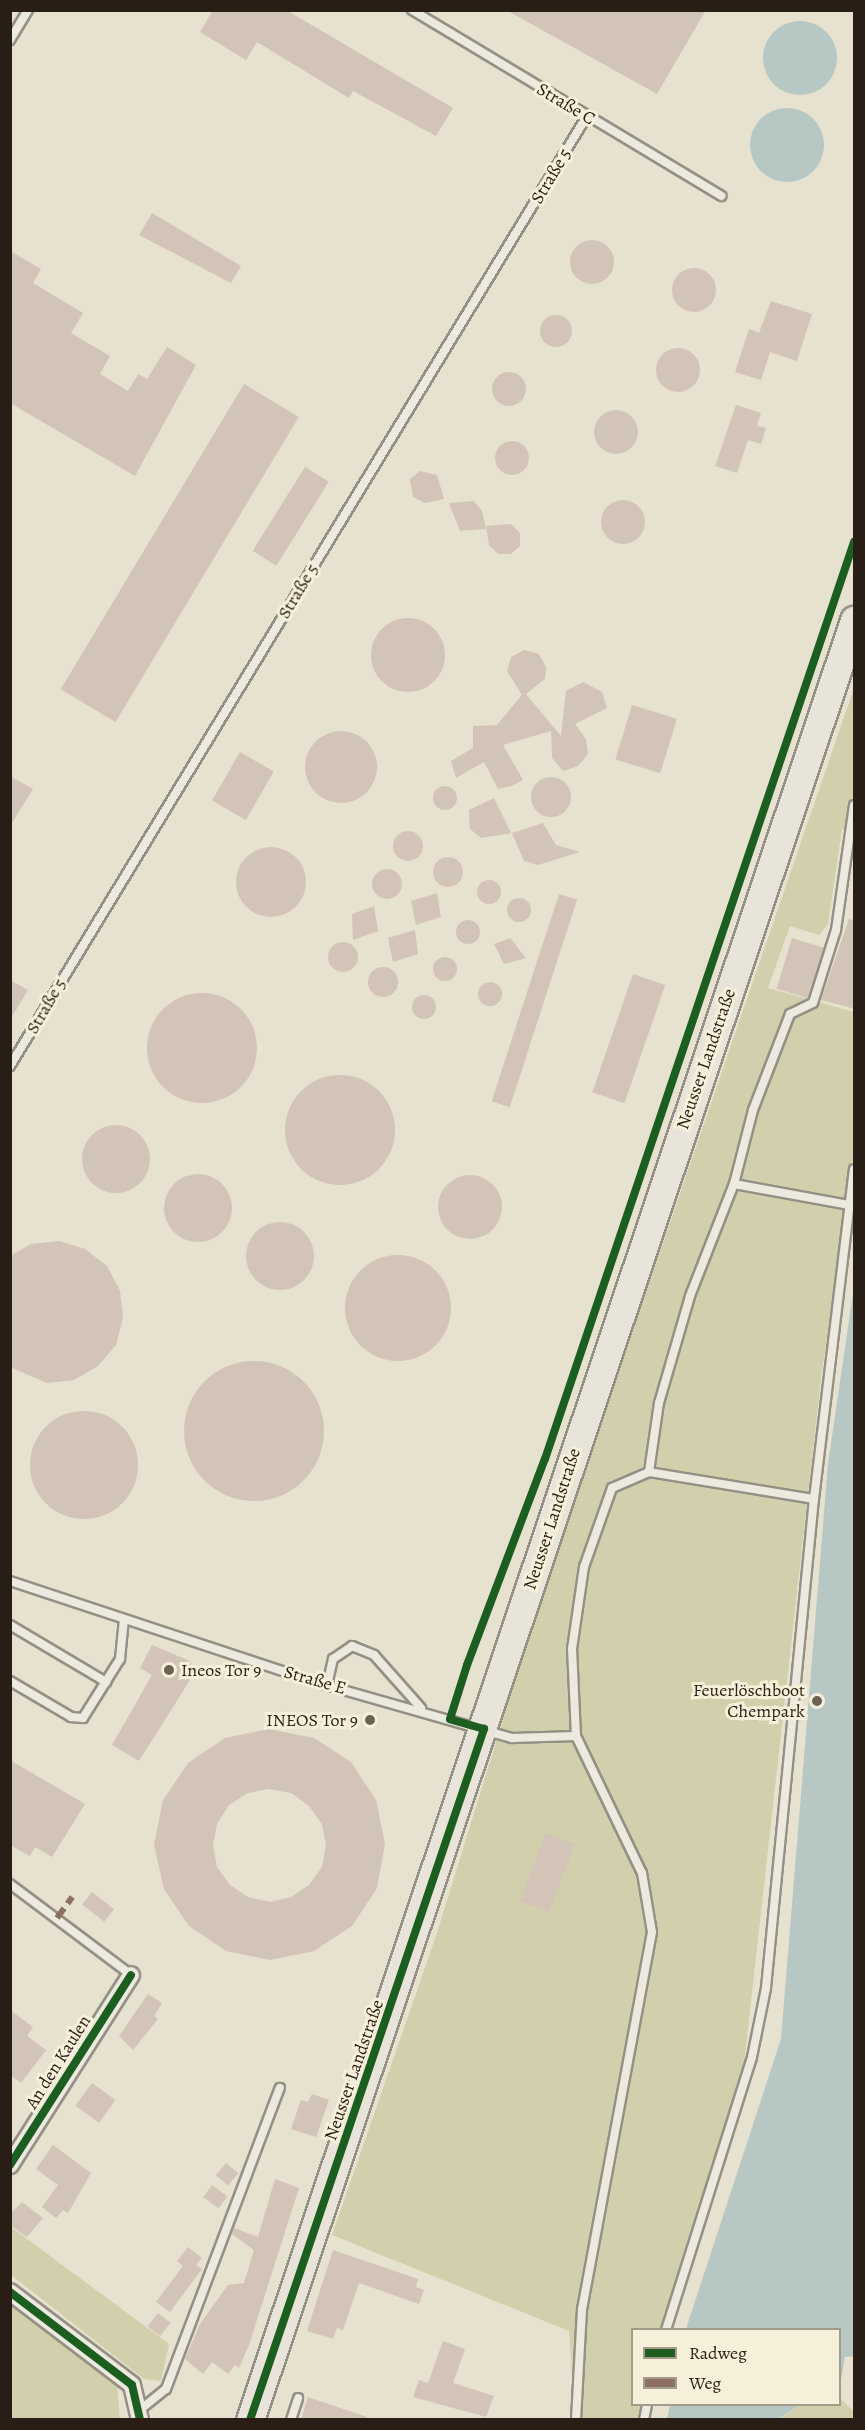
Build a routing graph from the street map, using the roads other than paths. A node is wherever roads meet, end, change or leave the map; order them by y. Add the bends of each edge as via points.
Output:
1 (28, 10) edge
2 (412, 10) edge
3 (10, 40) edge
4 (587, 116) junction
5 (722, 196) dead end
6 (855, 620) edge
7 (855, 805) edge
8 (10, 1066) edge
9 (855, 1169) edge
10 (734, 1185) junction
11 (850, 1205) junction
12 (649, 1472) junction
13 (814, 1499) junction
14 (10, 1581) edge
15 (124, 1619) junction
16 (10, 1625) edge
17 (10, 1681) edge
18 (106, 1682) junction
19 (327, 1685) junction
20 (421, 1708) junction
21 (484, 1729) junction
22 (576, 1736) junction
23 (10, 1884) edge
24 (131, 1975) joint
25 (280, 2088) dead end
26 (10, 2165) edge
27 (10, 2292) edge
28 (667, 2328) edge
29 (298, 2398) dead end
30 (140, 2414) edge
31 (251, 2419) edge
32 (291, 2420) edge
33 (576, 2420) edge

1 - 3 lane
2 - 4 lane, Straße C
4 - 5 lane, Straße C
4 - 8 lane, Straße 5
6 - 21 main road, Neusser Landstraße
7 - 10 lane via 836,930 813,1003 790,1014 753,1110
9 - 11 lane
10 - 11 lane
10 - 12 lane via 671,1360
11 - 13 lane
12 - 13 lane
12 - 22 lane via 612,1488 584,1567 572,1649
13 - 28 lane via 766,1988 752,2057
14 - 15 lane, Straße E
15 - 18 lane via 120,1659
15 - 19 lane, Straße E
16 - 18 lane
17 - 18 lane via 71,1717 83,1718
19 - 20 lane, Straße E
19 - 20 lane via 333,1659 352,1646 374,1655
20 - 21 lane, Straße E
21 - 22 lane, Straße E via 512,1738
21 - 31 main road, Neusser Landstraße
22 - 33 lane via 642,1873 652,1932 582,2309
23 - 24 lane
24 - 26 street, An den Kaulen
25 - 30 lane via 166,2389
27 - 30 street via 132,2385
29 - 32 lane

